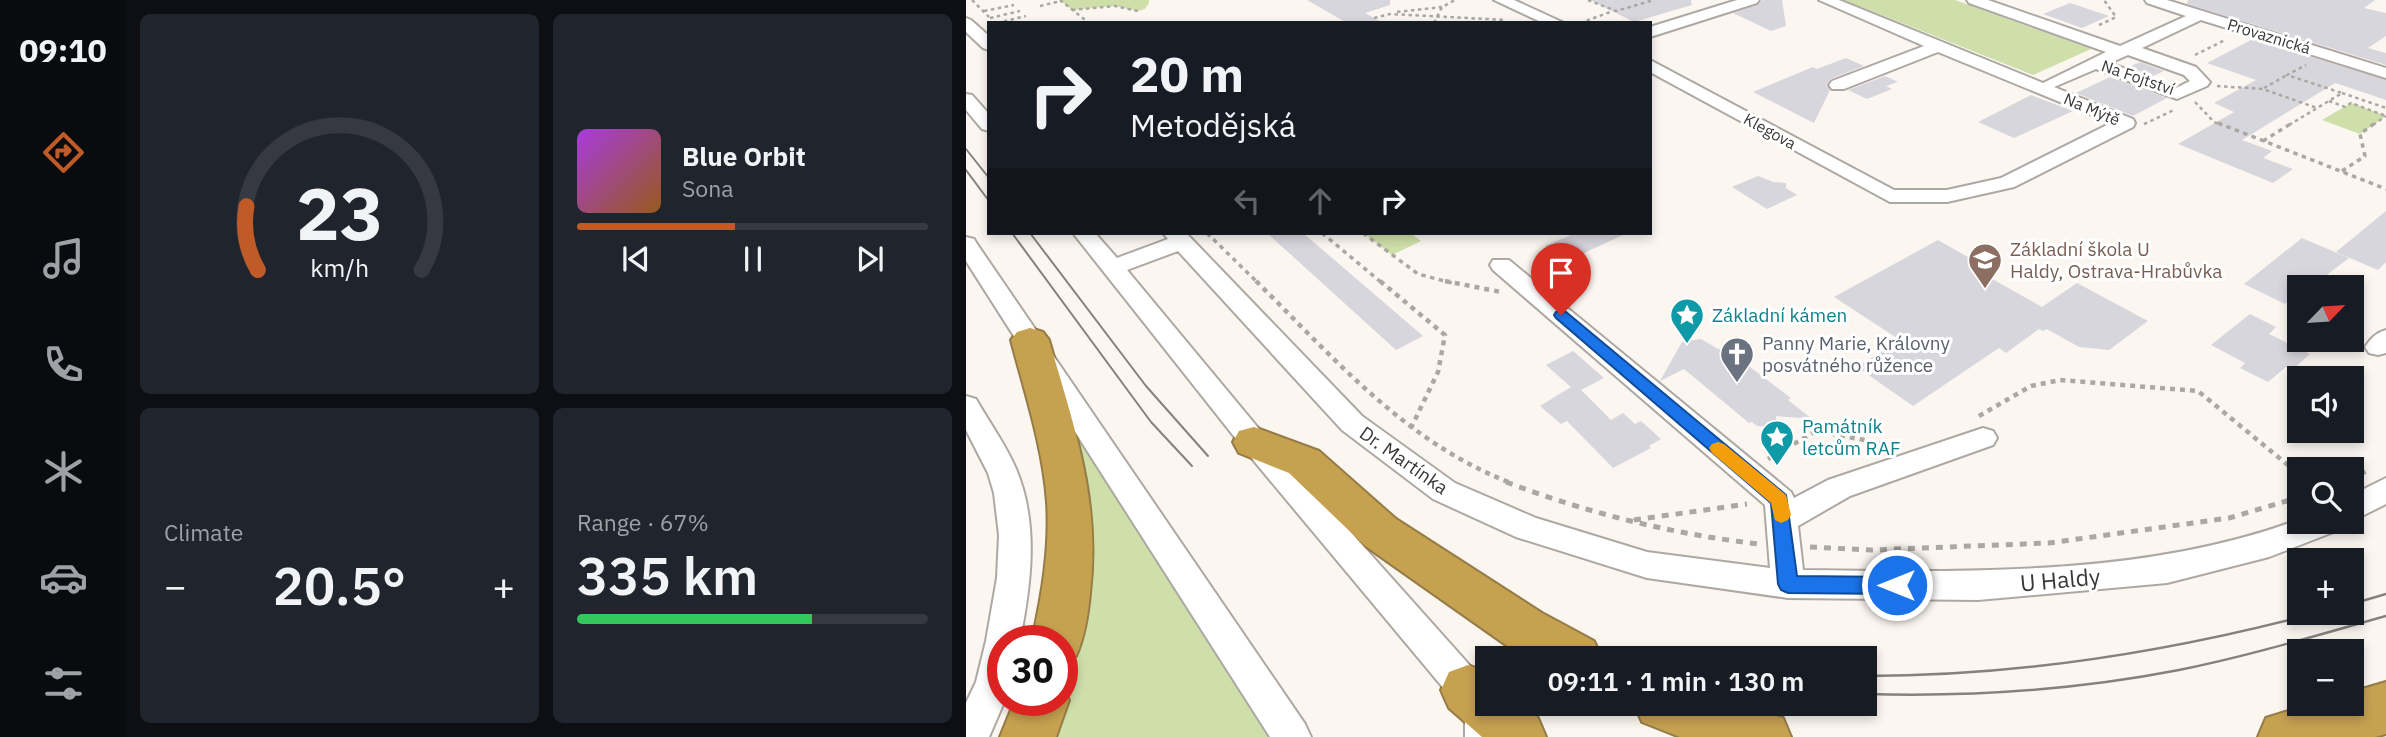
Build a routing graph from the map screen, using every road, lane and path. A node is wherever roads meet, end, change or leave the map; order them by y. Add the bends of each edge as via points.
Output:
1 (981, 0) edge
2 (1061, 0) edge
3 (1455, 0) edge
4 (1501, 0) edge
5 (1588, 0) edge
6 (1654, 0) edge
7 (1752, 0) edge
8 (1826, 0) edge
9 (1974, 0) edge
10 (2104, 0) edge
11 (2151, 0) edge
12 (973, 1) edge
13 (1014, 5) dead end
14 (1040, 6) dead end
15 (1442, 7) junction
16 (1020, 10) dead end
17 (1072, 10) junction
18 (1138, 10) dead end
19 (1614, 10) junction
20 (984, 12) junction
21 (1390, 13) junction
22 (2200, 15) junction
23 (1026, 16) dead end
24 (1540, 16) junction
25 (1437, 17) junction
26 (990, 18) junction
27 (1374, 18) dead end
28 (994, 21) edge
29 (1005, 21) edge
30 (1087, 21) edge
31 (1435, 21) edge
32 (1525, 21) edge
33 (1553, 21) edge
34 (1585, 21) edge
35 (966, 23) edge
36 (2099, 24) dead end
37 (1652, 31) edge
38 (2226, 40) dead end
39 (987, 43) edge
40 (1938, 46) junction
41 (2124, 50) junction
42 (2191, 57) dead end
43 (2316, 59) dead end
44 (2095, 63) junction
45 (1652, 66) edge
46 (2386, 73) edge
47 (2287, 75) junction
48 (2051, 83) dead end
49 (1838, 85) dead end
50 (2263, 89) junction
51 (2208, 90) dead end
52 (2342, 93) junction
53 (2200, 95) dead end
54 (966, 99) edge
55 (2329, 101) junction
56 (2181, 106) dead end
57 (2317, 108) junction
58 (2386, 108) edge
59 (2386, 116) edge
60 (987, 123) edge
61 (2126, 123) junction
62 (2263, 141) junction
63 (2342, 171) junction
64 (2386, 189) edge
65 (1890, 196) joint
66 (1086, 235) edge
67 (1324, 235) edge
68 (1366, 235) edge
69 (1188, 236) edge
70 (966, 244) edge
71 (1501, 265) dead end
72 (1115, 267) junction
73 (1541, 298) junction
74 (1030, 340) junction
75 (966, 406) edge
76 (1411, 428) junction
77 (1979, 428) joint
78 (1254, 442) junction
79 (1938, 454) junction
80 (2287, 464) edge
81 (1747, 472) junction
82 (2386, 490) edge
83 (2287, 501) edge
84 (2364, 502) edge
85 (1011, 510) joint
86 (1630, 521) junction
87 (1782, 522) junction
88 (2294, 534) edge
89 (1788, 584) junction
90 (1006, 625) edge
91 (1060, 625) edge
92 (1554, 646) edge
93 (987, 698) edge
94 (2386, 708) edge
95 (1475, 713) edge
96 (1036, 716) edge
97 (1488, 716) edge
98 (1692, 716) edge
99 (970, 737) edge
100 (1028, 737) edge
101 (1292, 737) edge
102 (1518, 737) edge
103 (1763, 737) edge
104 (2286, 737) edge

1 - 12 path
2 - 14 path
2 - 17 path
3 - 15 path
4 - 24 street
5 - 19 path
6 - 19 path
7 - 37 street
8 - 40 street, Na Mýtě
9 - 41 street, Na Fojtství
10 - 36 path via 2116,17
11 - 22 street, Provaznická
12 - 20 path
13 - 20 path
15 - 21 path
15 - 25 path
16 - 26 path
17 - 18 path via 1115,6
17 - 30 path
19 - 34 path
20 - 26 path
21 - 25 path
21 - 27 path
22 - 41 street
22 - 46 street, Provaznická
23 - 29 path
24 - 25 path via 1503,20
24 - 32 street
24 - 33 street
25 - 31 path
26 - 28 path
35 - 39 street
38 - 42 path
40 - 49 street
40 - 61 street, Na Mýtě
41 - 44 street, Na Fojtství
41 - 44 street, Na Fojtství via 2190,71 2201,82 2177,94
43 - 47 path
44 - 48 street
45 - 65 street, Klegova
47 - 50 path
47 - 52 path
50 - 51 path via 2217,86
50 - 57 path
52 - 55 path
52 - 58 path
53 - 62 path via 2192,99 2214,122
54 - 60 street
55 - 57 path
55 - 59 path via 2345,107 2351,103
56 - 61 path via 2148,125
57 - 62 path
59 - 63 path via 2360,134 2365,156
61 - 65 street, Na Mýtě via 2007,183 1947,196
62 - 63 path
63 - 64 path
66 - 72 street
67 - 76 path via 1445,335 1437,375
68 - 73 path via 1418,274 1475,289
69 - 72 street
69 - 76 path
69 - 89 street, Dr. Martínka via 1290,360 1352,423 1444,491 1527,528 1647,565
70 - 74 street
71 - 73 street
72 - 78 street
73 - 81 street
74 - 91 highway via 1069,500 1068,580
74 - 101 street
75 - 85 street via 1003,474
76 - 86 path via 1494,478
77 - 79 street
77 - 80 path via 2031,386 2060,380 2198,391
78 - 92 highway via 1304,462 1380,532
78 - 95 street
79 - 81 path via 1816,431
79 - 87 street via 1839,488
81 - 87 street
82 - 84 street
83 - 87 path via 2229,518 2049,543 1871,550
85 - 90 street via 1016,533
86 - 87 path
86 - 87 path via 1668,531
87 - 89 street
88 - 89 street, U Haldy via 2167,569 1978,586
93 - 99 street
94 - 104 highway
96 - 100 highway
97 - 102 highway via 1501,718
98 - 103 highway

